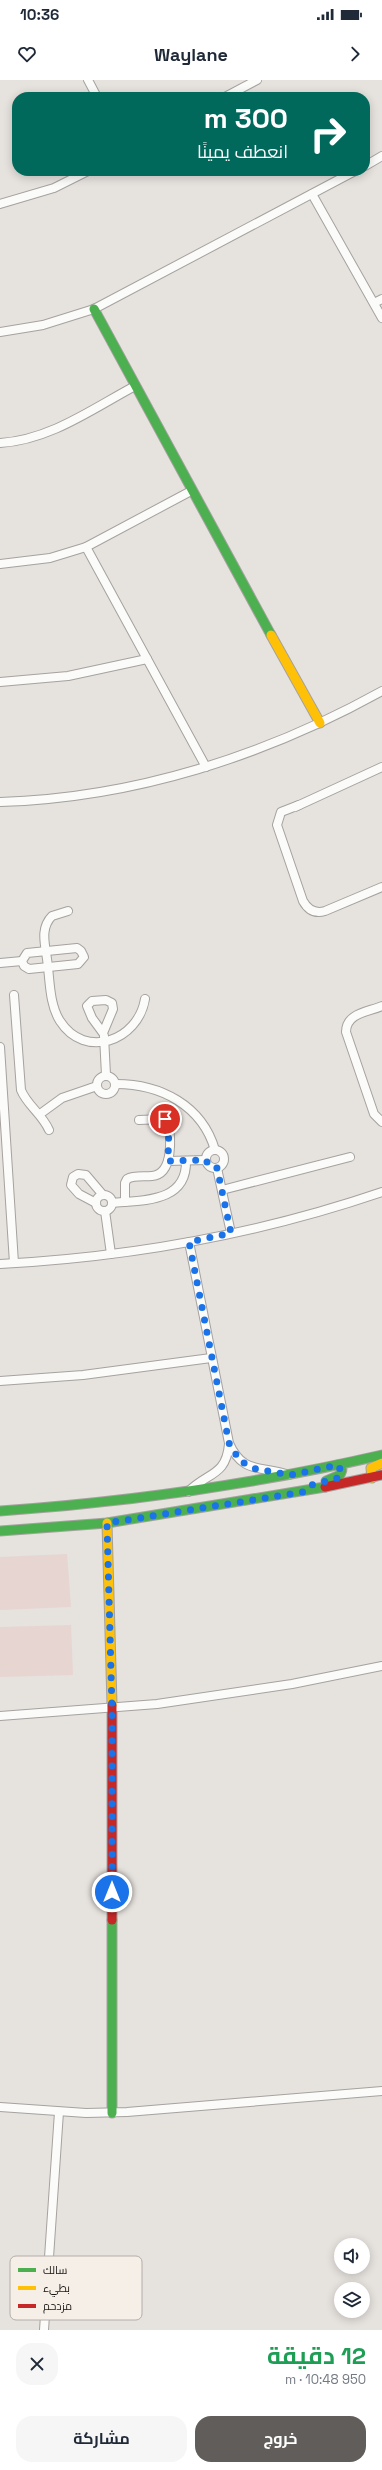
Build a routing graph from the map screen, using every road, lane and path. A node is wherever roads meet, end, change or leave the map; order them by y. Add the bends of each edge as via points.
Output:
1 (88, 80) edge
2 (257, 80) edge
3 (94, 92) edge
4 (234, 92) edge
5 (382, 156) edge
6 (370, 163) edge
7 (78, 176) edge
8 (346, 176) edge
9 (312, 194) junction
10 (0, 204) edge
11 (382, 299) edge
12 (374, 303) junction
13 (94, 309) junction
14 (382, 318) edge
15 (0, 332) edge
16 (135, 386) junction
17 (0, 443) edge
18 (191, 491) junction
19 (86, 547) junction
20 (0, 564) edge
21 (147, 659) junction
22 (0, 682) edge
23 (382, 691) edge
24 (320, 723) junction
25 (206, 767) junction
26 (382, 767) edge
27 (0, 802) edge
28 (382, 886) edge
29 (68, 911) dead end
30 (46, 951) junction
31 (22, 961) junction
32 (0, 963) edge
33 (48, 967) junction
34 (14, 994) dead end
35 (145, 999) dead end
36 (382, 1006) edge
37 (103, 1033) dead end
38 (104, 1042) junction
39 (0, 1047) edge
40 (106, 1076) junction
41 (116, 1084) junction
42 (97, 1086) junction
43 (371, 1104) junction
44 (40, 1114) junction
45 (2, 1116) edge
46 (382, 1117) edge
47 (139, 1120) dead end
48 (382, 1122) edge
49 (49, 1130) dead end
50 (214, 1150) junction
51 (350, 1157) dead end
52 (206, 1160) junction
53 (168, 1161) junction
54 (186, 1161) junction
55 (217, 1168) junction
56 (222, 1190) junction
57 (382, 1192) edge
58 (103, 1195) junction
59 (126, 1202) junction
60 (96, 1203) junction
61 (112, 1203) junction
62 (105, 1211) junction
63 (231, 1233) junction
64 (189, 1242) junction
65 (111, 1254) junction
66 (14, 1263) junction
67 (0, 1264) edge
68 (211, 1358) junction
69 (0, 1381) edge
70 (229, 1443) junction
71 (382, 1455) edge
72 (382, 1463) edge
73 (338, 1465) junction
74 (290, 1475) junction
75 (382, 1475) edge
76 (372, 1478) junction
77 (188, 1492) junction
78 (303, 1492) junction
79 (0, 1511) edge
80 (107, 1523) junction
81 (0, 1531) edge
82 (382, 1666) edge
83 (112, 1709) junction
84 (0, 1716) edge
85 (382, 2090) edge
86 (0, 2107) edge
87 (60, 2112) junction
88 (112, 2113) junction
89 (49, 2256) edge
90 (45, 2320) edge
91 (44, 2330) edge

1 - 3 street
2 - 4 street
5 - 6 street
7 - 10 street via 54,188
8 - 9 street
9 - 12 street
9 - 13 street
11 - 12 street
12 - 14 street
13 - 15 street via 44,325
13 - 16 street
16 - 17 street via 44,435
16 - 18 street
18 - 19 street
18 - 24 street
19 - 20 street via 50,558
19 - 21 street
21 - 22 street via 68,676
21 - 25 street
23 - 24 street
24 - 25 street via 262,748
25 - 27 street via 120,788 71,796
26 - 28 street via 299,805 283,818 282,838 300,890 306,900 314,906 335,907
29 - 30 street via 55,914 46,923
30 - 31 street via 27,953
30 - 33 street
30 - 33 street via 77,948 84,955 78,964
31 - 32 street
31 - 33 street via 29,969
33 - 38 street via 52,1003 61,1023 76,1036
34 - 44 street via 20,1085 25,1098
35 - 38 street via 142,1013 135,1025 124,1034
36 - 43 street via 353,1016 347,1023 346,1032 350,1046
37 - 38 street
38 - 40 street
39 - 45 street
40 - 41 street via 114,1079
40 - 42 street via 100,1079
41 - 42 street via 113,1092 107,1094 102,1093
41 - 50 street via 135,1084 154,1089 180,1102 201,1120
42 - 44 street via 62,1098
43 - 46 street
43 - 48 street via 376,1118
44 - 49 street
45 - 66 street
47 - 53 street via 168,1121
50 - 52 street via 207,1154
50 - 55 street via 220,1151 223,1156 223,1162
51 - 56 street
52 - 54 street
52 - 55 street via 209,1166
53 - 54 street
53 - 59 street via 164,1170 156,1176 127,1179 124,1183
54 - 59 street via 182,1182 170,1194 160,1198
55 - 56 street
56 - 63 street
57 - 63 street via 322,1211
58 - 60 street
58 - 60 street via 86,1175 78,1174 73,1177 71,1185 74,1190
58 - 61 street via 111,1198
59 - 61 street
60 - 62 street via 97,1208
61 - 62 street via 110,1209
62 - 65 street
63 - 64 street
64 - 65 street
64 - 68 street
65 - 66 street via 70,1260
66 - 67 street
68 - 69 street via 90,1374
68 - 70 street
70 - 74 street via 236,1456 245,1464
70 - 77 street via 226,1460 219,1470
71 - 73 street
72 - 76 street via 371,1468
73 - 74 street
73 - 78 street via 342,1470 340,1477 311,1485
74 - 77 street
75 - 76 street
76 - 78 street
77 - 79 street
78 - 80 street
80 - 81 street
80 - 83 street
82 - 83 street via 247,1692
83 - 84 street
83 - 88 street
85 - 88 street
86 - 87 street
87 - 88 street
87 - 89 street
90 - 91 street

